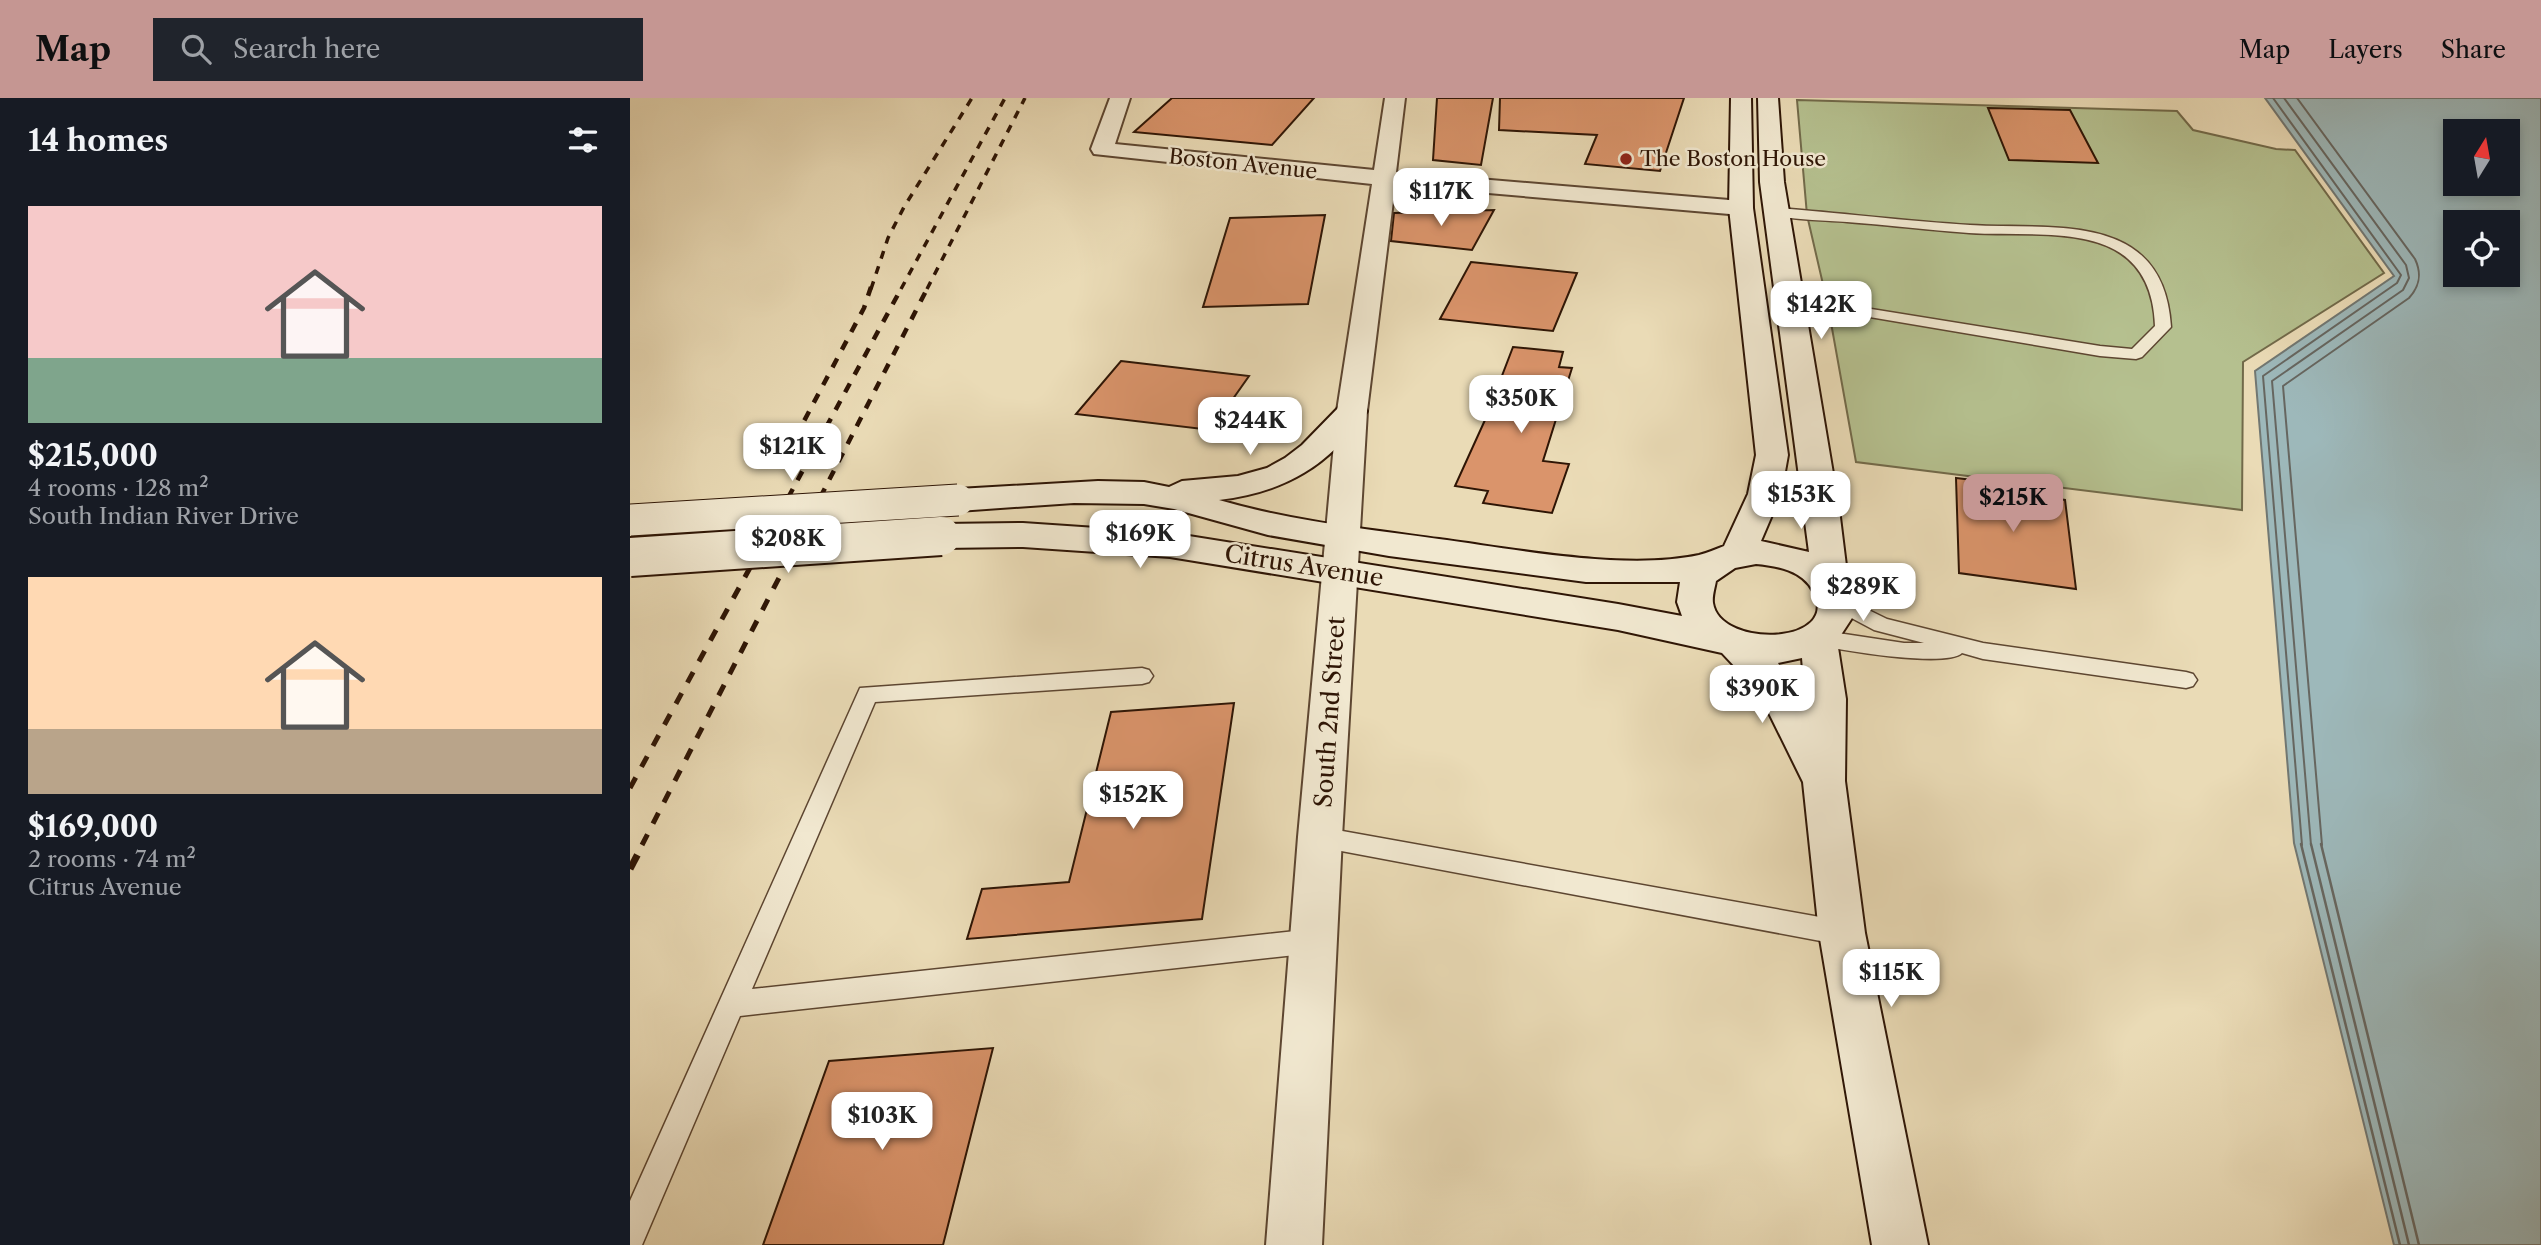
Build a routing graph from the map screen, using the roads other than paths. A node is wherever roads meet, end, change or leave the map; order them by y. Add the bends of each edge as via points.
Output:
1 (1120, 98) edge
2 (1395, 98) edge
3 (1741, 98) edge
4 (1768, 98) edge
5 (1385, 178) junction
6 (1741, 208) junction
7 (1777, 212) junction
8 (1791, 304) junction
9 (1352, 411) junction
10 (1145, 494) junction
11 (630, 520) edge
12 (1342, 556) junction
13 (630, 557) edge
14 (1724, 560) junction
15 (1833, 595) junction
16 (1818, 638) junction
17 (1730, 641) junction
18 (1983, 651) junction
19 (1142, 676) dead end
20 (2186, 680) dead end
21 (1824, 782) junction
22 (1320, 837) junction
23 (1842, 933) junction
24 (1314, 941) junction
25 (731, 1004) junction
26 (630, 1236) edge
27 (1294, 1245) edge
28 (1900, 1245) edge

1 - 5 street, Boston Avenue via 1102,149
2 - 5 street, South 2nd Street
3 - 6 street
4 - 7 street
5 - 6 street, Boston Avenue
5 - 9 street, South 2nd Street
6 - 14 street via 1772,456 1762,499
7 - 8 street
7 - 8 lane via 1975,229 2074,230 2096,236 2122,248 2150,272 2162,299 2162,327 2136,354
8 - 15 street
9 - 10 street via 1322,445 1277,478 1222,489
9 - 12 street, South 2nd Street
10 - 11 street, Citrus Avenue, bridge via 1051,493
10 - 12 street, Citrus Avenue via 1267,524
12 - 13 street, Citrus Avenue, bridge via 1023,535 941,536
12 - 14 street, Citrus Avenue via 1626,573 1672,571
12 - 17 street, Citrus Avenue
12 - 22 street, South 2nd Street
14 - 15 street via 1775,553 1793,558 1809,566
14 - 17 street via 1700,576 1695,601 1709,627
15 - 16 street via 1833,620
15 - 18 lane via 1881,625
16 - 17 street via 1781,651
16 - 18 lane via 1904,651
16 - 21 street via 1826,699
17 - 21 street via 1766,675 1781,697
18 - 20 lane
19 - 25 lane via 868,694
21 - 23 street
22 - 23 lane
22 - 24 street, South 2nd Street
23 - 28 street
24 - 25 lane
24 - 27 street, South 2nd Street
25 - 26 lane

